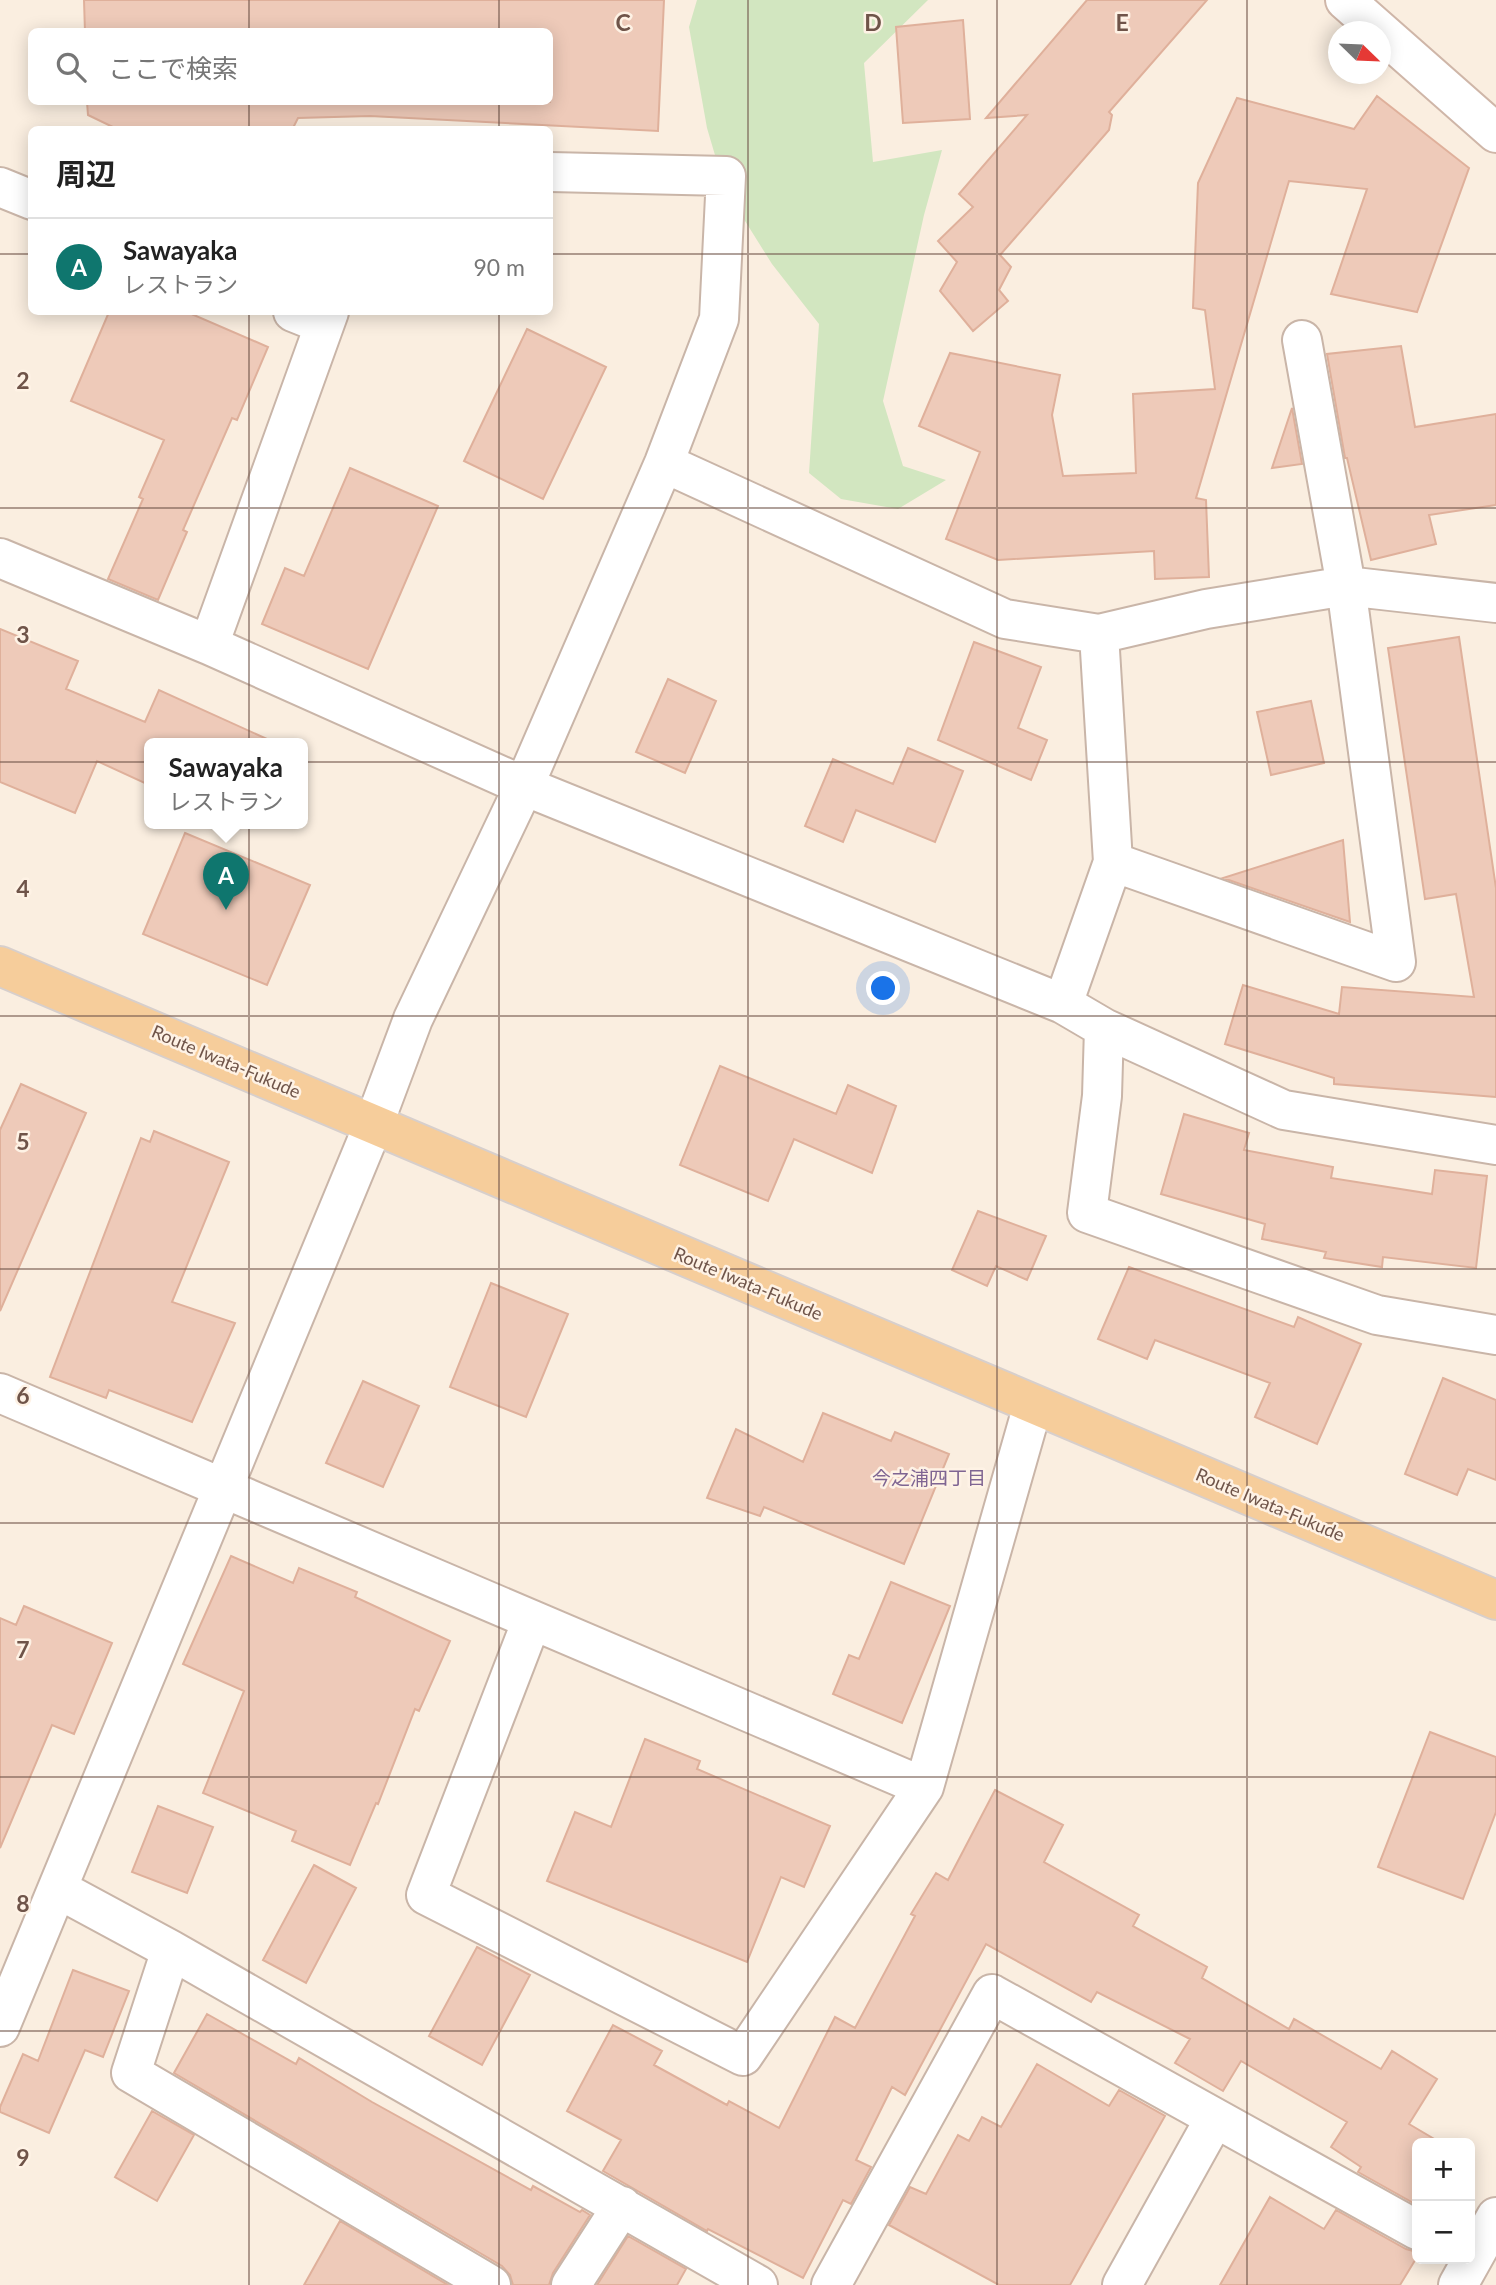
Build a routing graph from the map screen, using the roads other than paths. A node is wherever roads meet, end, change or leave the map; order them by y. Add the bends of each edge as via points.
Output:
1 (1345, 0) edge
2 (1496, 133) edge
3 (553, 173) edge
4 (0, 187) edge
5 (28, 198) edge
6 (315, 316) edge
7 (1302, 340) dead end
8 (664, 463) junction
9 (0, 558) edge
10 (1346, 586) junction
11 (1496, 603) edge
12 (1099, 634) junction
13 (209, 645) junction
14 (524, 786) junction
15 (1112, 862) junction
16 (0, 966) edge
17 (1063, 1004) junction
18 (1104, 1028) junction
19 (373, 1126) junction
20 (1496, 1145) edge
21 (1496, 1335) edge
22 (0, 1394) edge
23 (1033, 1405) junction
24 (221, 1488) junction
25 (1496, 1600) edge
26 (532, 1620) junction
27 (924, 1787) junction
28 (58, 1889) junction
29 (172, 1950) junction
30 (0, 2027) edge
31 (1215, 2118) junction
32 (622, 2206) junction
33 (1496, 2217) edge
34 (1412, 2227) edge
35 (1474, 2270) edge
36 (491, 2285) edge
37 (571, 2285) edge
38 (758, 2285) edge
39 (831, 2285) edge
40 (1122, 2285) edge

1 - 2 street
3 - 8 street via 726,176 719,319
4 - 5 street
6 - 13 street
7 - 10 street
8 - 12 street via 1005,619
8 - 14 street
9 - 13 street
10 - 11 street
10 - 12 street via 1206,609
10 - 15 street via 1396,962
12 - 15 street
13 - 14 street
14 - 17 street
14 - 19 street via 413,1018
15 - 17 street
16 - 19 main road, Route Iwata-Fukude
17 - 18 street
18 - 20 street via 1284,1110
18 - 21 street via 1102,1096 1087,1213 1377,1315
19 - 23 main road, Route Iwata-Fukude
19 - 24 street
22 - 24 street
23 - 25 main road, Route Iwata-Fukude
23 - 27 street
24 - 26 street
24 - 28 street
26 - 27 street
26 - 27 street via 426,1895 743,2056
28 - 29 street
28 - 30 street
29 - 32 street
29 - 36 street via 131,2073
31 - 34 street
31 - 39 street via 992,1994
31 - 40 street
32 - 37 street
32 - 38 street
33 - 35 street

